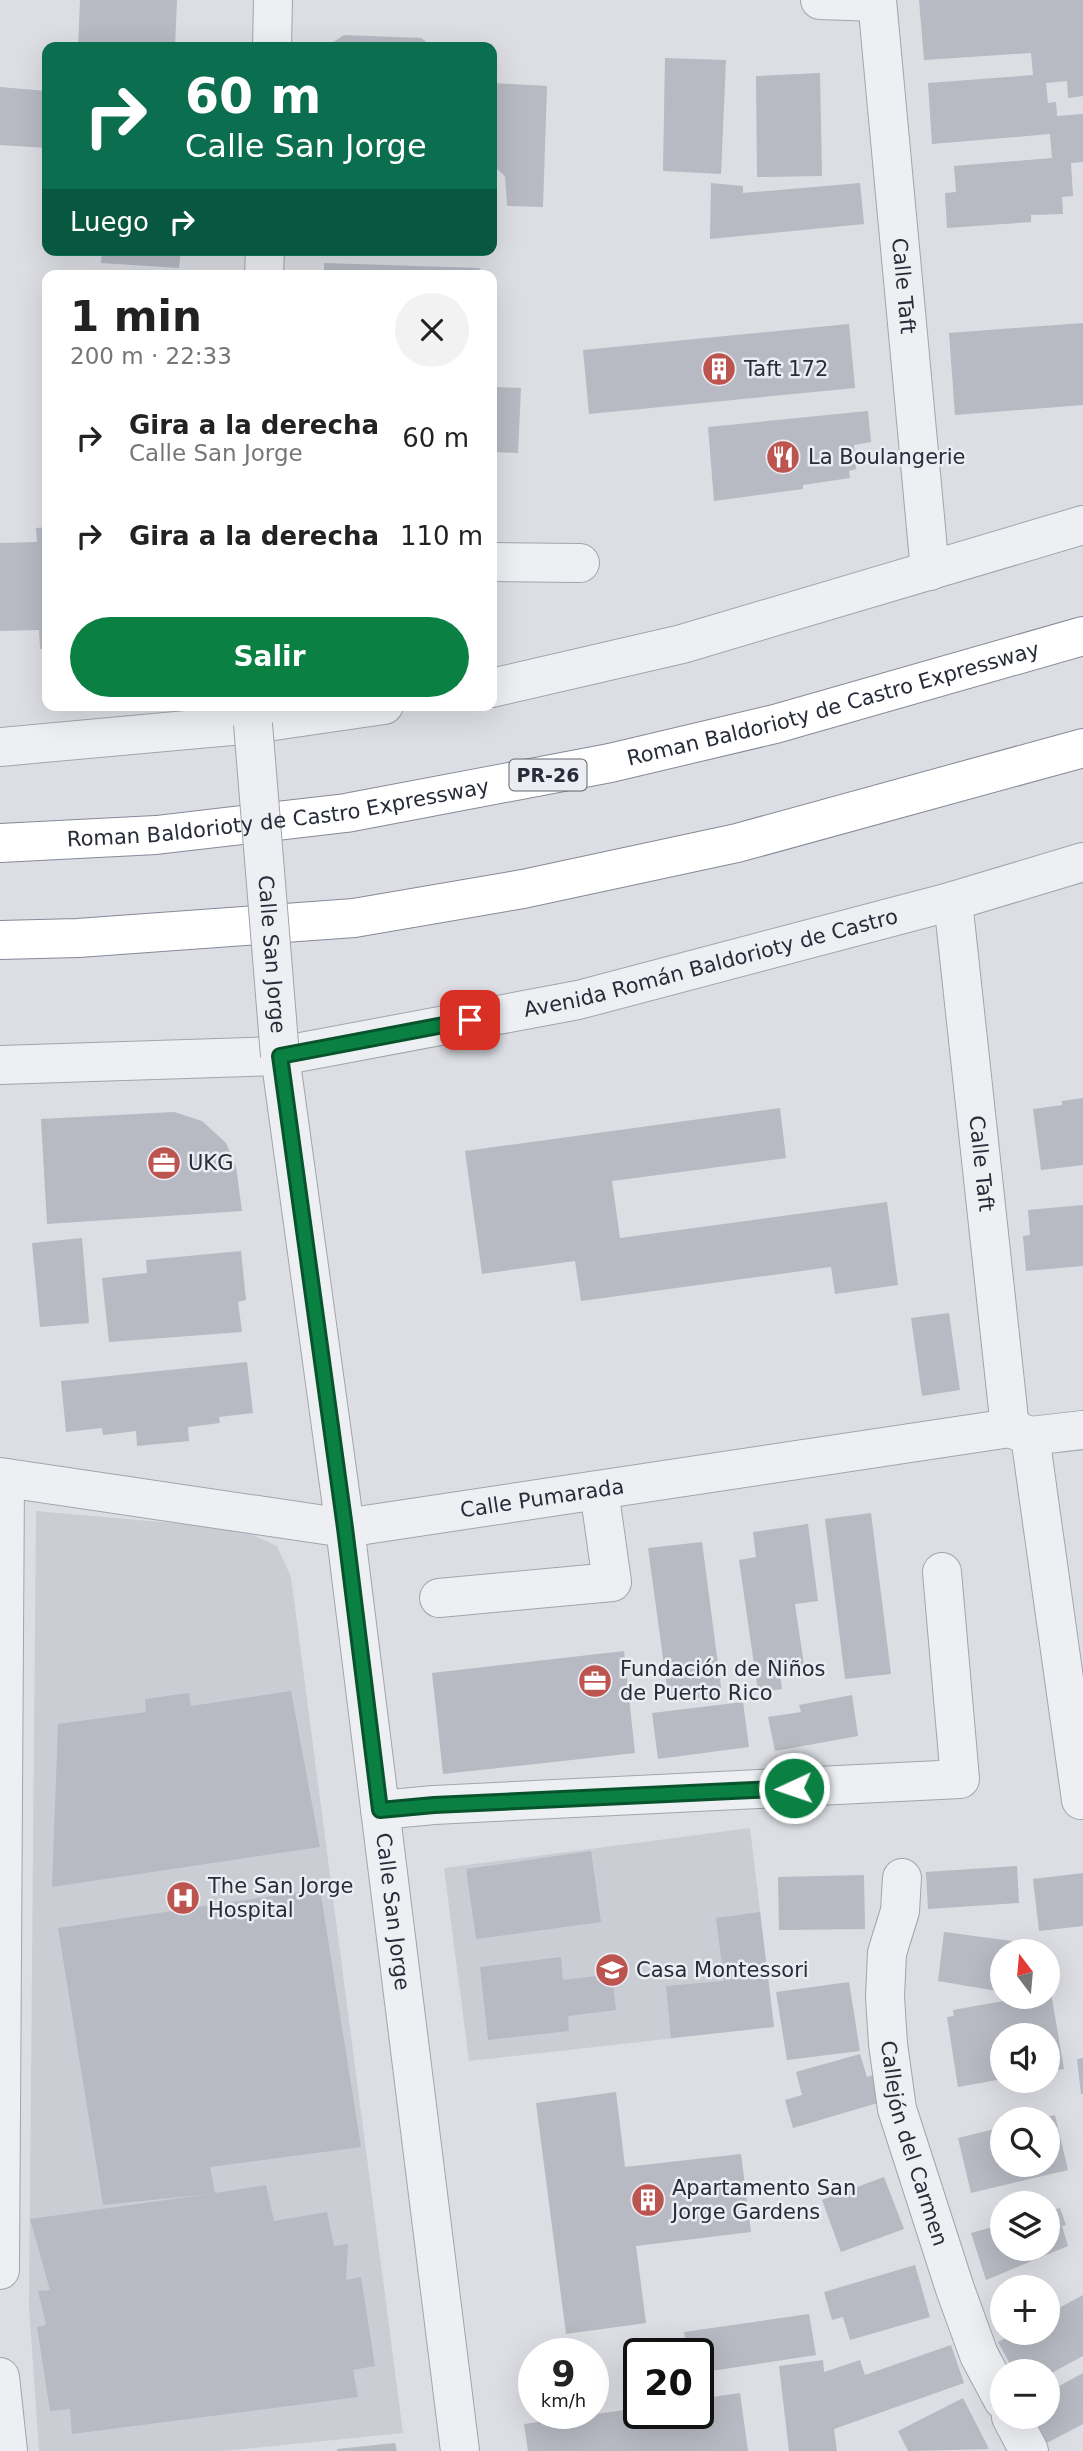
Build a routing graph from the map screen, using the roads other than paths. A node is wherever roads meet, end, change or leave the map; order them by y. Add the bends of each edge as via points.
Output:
1 (273, 0) edge
2 (820, 0) edge
3 (877, 1) edge
4 (272, 42) edge
5 (1083, 525) edge
6 (497, 562) edge
7 (580, 563) dead end
8 (930, 571) junction
9 (1083, 636) edge
10 (497, 687) edge
11 (305, 711) edge
12 (253, 715) edge
13 (0, 747) edge
14 (1083, 748) edge
15 (0, 843) edge
16 (1083, 862) edge
17 (953, 901) junction
18 (0, 940) edge
19 (280, 1056) junction
20 (0, 1065) edge
21 (1083, 1430) edge
22 (1020, 1432) junction
23 (3, 1478) edge
24 (599, 1490) junction
25 (345, 1528) junction
26 (942, 1572) dead end
27 (439, 1598) dead end
28 (1081, 1800) edge
29 (380, 1810) junction
30 (902, 1878) dead end
31 (1, 1906) edge
32 (0, 2270) edge
33 (990, 2376) edge
34 (0, 2377) edge
35 (1017, 2429) edge
36 (8, 2451) edge
37 (460, 2451) edge
38 (1029, 2451) edge

1 - 4 street
2 - 3 street
3 - 8 street, Calle Taft
5 - 8 street
6 - 7 street
8 - 10 street via 682,644
9 - 15 highway, Roman Baldorioty de Castro Expressway / PR-26 via 775,724 611,763 346,813 156,835
11 - 12 street
12 - 13 street
12 - 19 street, Calle San Jorge, bridge
14 - 18 highway via 737,843 471,898 354,918
16 - 17 street, Avenida Román Baldorioty de Castro
17 - 19 street, Avenida Román Baldorioty de Castro via 578,1000
17 - 22 street, Calle Taft
19 - 20 street, Avenida Román Baldorioty de Castro
19 - 25 street, Calle San Jorge
21 - 22 street, Calle Pumarada
22 - 24 street, Calle Pumarada
22 - 28 street, Calle Taft
23 - 25 street, Calle Pumarada
23 - 31 street
24 - 25 street, Calle Pumarada
24 - 27 street via 612,1581
25 - 29 street, Calle San Jorge
26 - 29 street via 960,1780
29 - 37 street, Calle San Jorge
30 - 33 street, Callejón del Carmen via 900,1911 887,1953 886,1997 897,2109 955,2289
31 - 32 street
34 - 36 street
35 - 38 street

